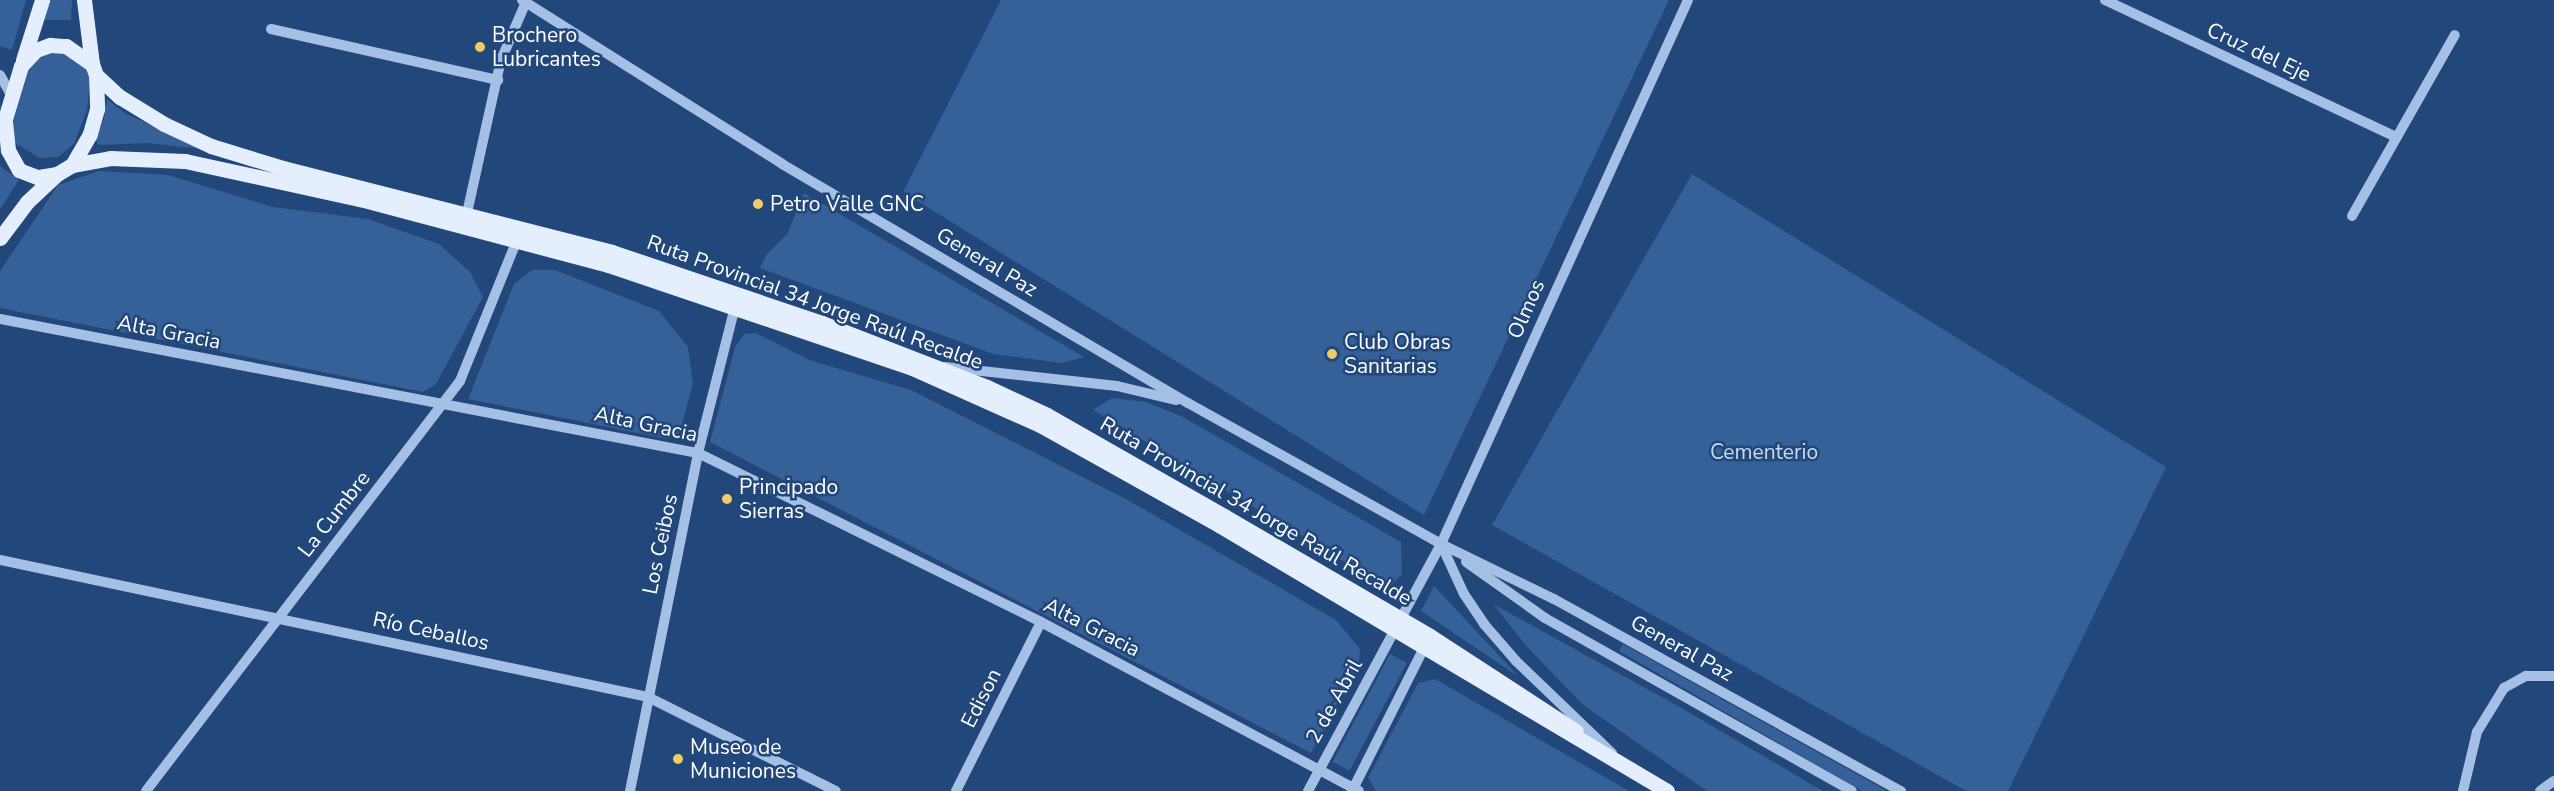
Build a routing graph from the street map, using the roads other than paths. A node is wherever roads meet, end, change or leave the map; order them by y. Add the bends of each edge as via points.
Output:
1 (42, 0) edge
2 (84, 0) edge
3 (1688, 0) edge
4 (2105, 0) edge
5 (524, 1) edge
6 (271, 29) dead end
7 (2455, 36) dead end
8 (21, 66) junction
9 (94, 70) junction
10 (0, 75) edge
11 (498, 80) junction
12 (10, 93) junction
13 (5, 119) junction
14 (2396, 137) junction
15 (0, 140) edge
16 (72, 165) junction
17 (57, 174) junction
18 (467, 213) junction
19 (2352, 216) dead end
20 (0, 238) edge
21 (517, 240) junction
22 (735, 307) junction
23 (0, 319) edge
24 (938, 366) junction
25 (912, 368) junction
26 (1188, 403) junction
27 (444, 405) junction
28 (698, 453) junction
29 (1441, 544) junction
30 (0, 560) edge
31 (277, 618) junction
32 (1041, 622) junction
33 (1398, 625) junction
34 (1427, 642) junction
35 (2554, 676) edge
36 (648, 698) junction
37 (1320, 767) junction
38 (1629, 770) junction
39 (2554, 781) edge
40 (1355, 790) edge
41 (146, 791) edge
42 (630, 791) edge
43 (836, 791) edge
44 (956, 791) edge
45 (1308, 791) edge
46 (1666, 791) edge
47 (1852, 791) edge
48 (1901, 791) edge
49 (2463, 791) edge
50 (2540, 791) edge

1 - 8 main road
2 - 9 main road
3 - 29 street, Olmos
4 - 14 street, Cruz del Eje
5 - 11 street via 501,60
5 - 26 street, General Paz via 782,164
6 - 11 street
7 - 14 street
8 - 9 main road via 36,50 50,45 66,46
8 - 12 main road
9 - 16 main road via 97,109 90,134
9 - 18 main road, Ruta Provincial 34 Jorge Raúl Recalde via 120,97 211,146 283,168
10 - 12 street
11 - 18 street
12 - 13 main road
13 - 15 main road
13 - 17 main road via 8,150 19,170 37,177
14 - 19 street
16 - 17 main road
16 - 21 main road, Ruta Provincial 34 Jorge Raúl Recalde via 110,158 185,161 360,199
17 - 20 main road via 27,202
18 - 24 main road, Ruta Provincial 34 Jorge Raúl Recalde via 612,252
21 - 22 main road, Ruta Provincial 34 Jorge Raúl Recalde
21 - 27 street, La Cumbre via 460,381
22 - 25 main road, Ruta Provincial 34 Jorge Raúl Recalde
22 - 28 street, Los Ceibos
23 - 27 street, Alta Gracia
24 - 25 street
24 - 26 street via 1117,386
24 - 33 main road, Ruta Provincial 34 Jorge Raúl Recalde via 1047,415
25 - 33 main road, Ruta Provincial 34 Jorge Raúl Recalde via 1040,425
26 - 29 street, General Paz
27 - 28 street, Alta Gracia
27 - 31 street, La Cumbre
28 - 32 street, Alta Gracia
28 - 36 street, Los Ceibos
29 - 33 street, Olmos
29 - 38 street via 1464,594 1484,624 1516,661
29 - 47 street, General Paz via 1545,618
29 - 48 street, General Paz via 1554,599
30 - 31 street, Río Ceballos
31 - 36 street, Río Ceballos
31 - 41 street, La Cumbre
32 - 37 street, Alta Gracia
32 - 44 street, Edison
33 - 34 main road, Ruta Provincial 34 Jorge Raúl Recalde
33 - 37 street, 2 de Abril
34 - 38 main road, Ruta Provincial 34 Jorge Raúl Recalde via 1554,714
34 - 40 street
35 - 49 street via 2526,676 2504,688 2477,732
36 - 42 street, Los Ceibos
36 - 43 street, Río Ceballos
37 - 40 street, Alta Gracia
37 - 45 street, 2 de Abril
38 - 46 main road, Ruta Provincial 34 Jorge Raúl Recalde
39 - 50 street

